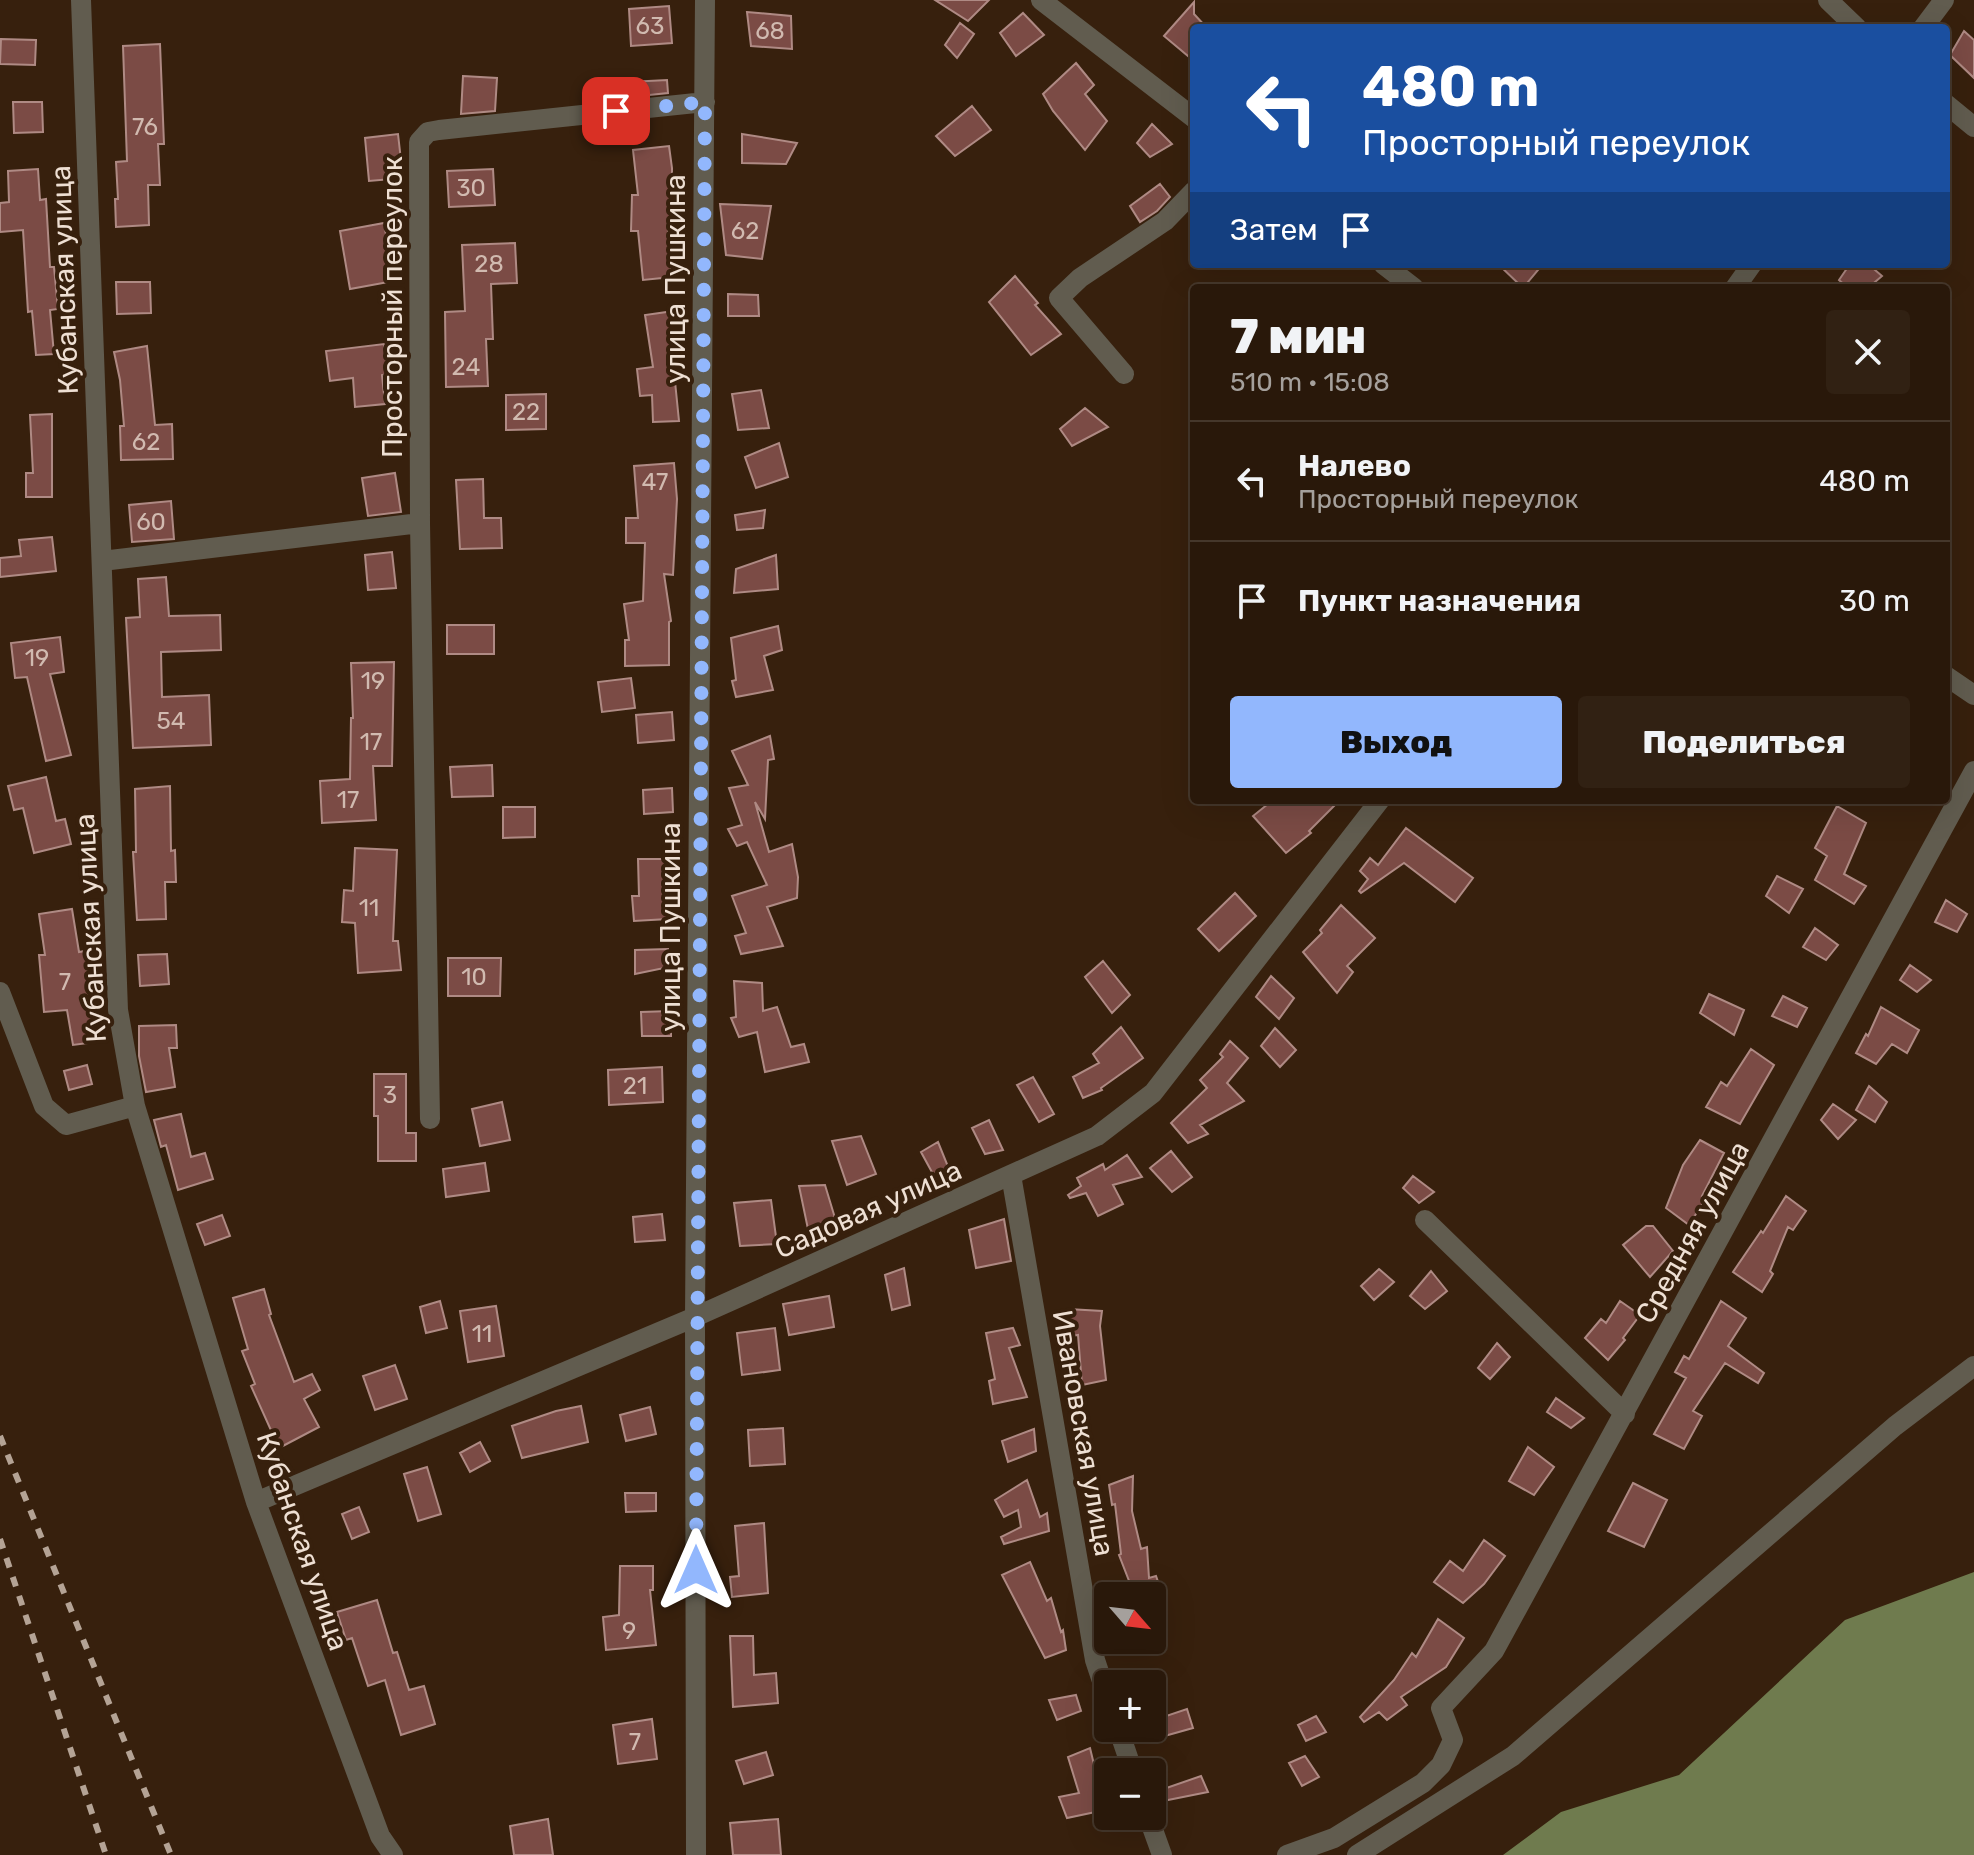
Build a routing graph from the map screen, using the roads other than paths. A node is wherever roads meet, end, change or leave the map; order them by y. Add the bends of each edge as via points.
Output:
1 (81, 0) edge
2 (705, 0) edge
3 (1041, 0) edge
4 (1828, 0) edge
5 (1944, 0) edge
6 (1853, 24) edge
7 (1926, 24) edge
8 (705, 102) junction
9 (1950, 107) edge
10 (1190, 115) edge
11 (1974, 127) edge
12 (1190, 195) edge
13 (1388, 268) edge
14 (1409, 284) edge
15 (1124, 374) dead end
16 (420, 523) junction
17 (102, 561) junction
18 (1950, 679) edge
19 (1974, 695) edge
20 (1974, 771) edge
21 (1377, 804) edge
22 (0, 992) edge
23 (135, 1106) junction
24 (430, 1119) dead end
25 (1011, 1175) junction
26 (1425, 1220) dead end
27 (695, 1317) junction
28 (1974, 1366) edge
29 (1625, 1414) junction
30 (256, 1502) junction
31 (1098, 1670) edge
32 (1153, 1830) edge
33 (393, 1855) edge
34 (696, 1855) edge
35 (1162, 1855) edge
36 (1287, 1855) edge
37 (1357, 1855) edge

1 - 17 street, Кубанская улица
2 - 8 street, улица Пушкина
3 - 10 street
4 - 6 street
5 - 7 street
8 - 16 street, Просторный переулок via 439,130 419,142
8 - 27 street, улица Пушкина
9 - 11 street
12 - 15 street via 1165,221 1059,298
13 - 14 street
16 - 17 street
16 - 24 street, Просторный переулок
17 - 23 street, Кубанская улица via 118,1010
18 - 19 street
20 - 29 street, Средняя улица
21 - 25 street, Садовая улица via 1153,1093 1097,1136
22 - 23 street via 44,1106 66,1125
23 - 30 street, Кубанская улица
25 - 27 street, Садовая улица
25 - 31 street, Ивановская улица
26 - 29 street
27 - 30 street, Садовая улица
27 - 34 street, улица Пушкина
28 - 37 street via 1895,1426 1513,1756
29 - 36 street, Средняя улица via 1494,1651 1441,1708 1453,1740 1441,1765 1423,1783 1334,1838
30 - 33 street, Кубанская улица via 380,1836
32 - 35 street

